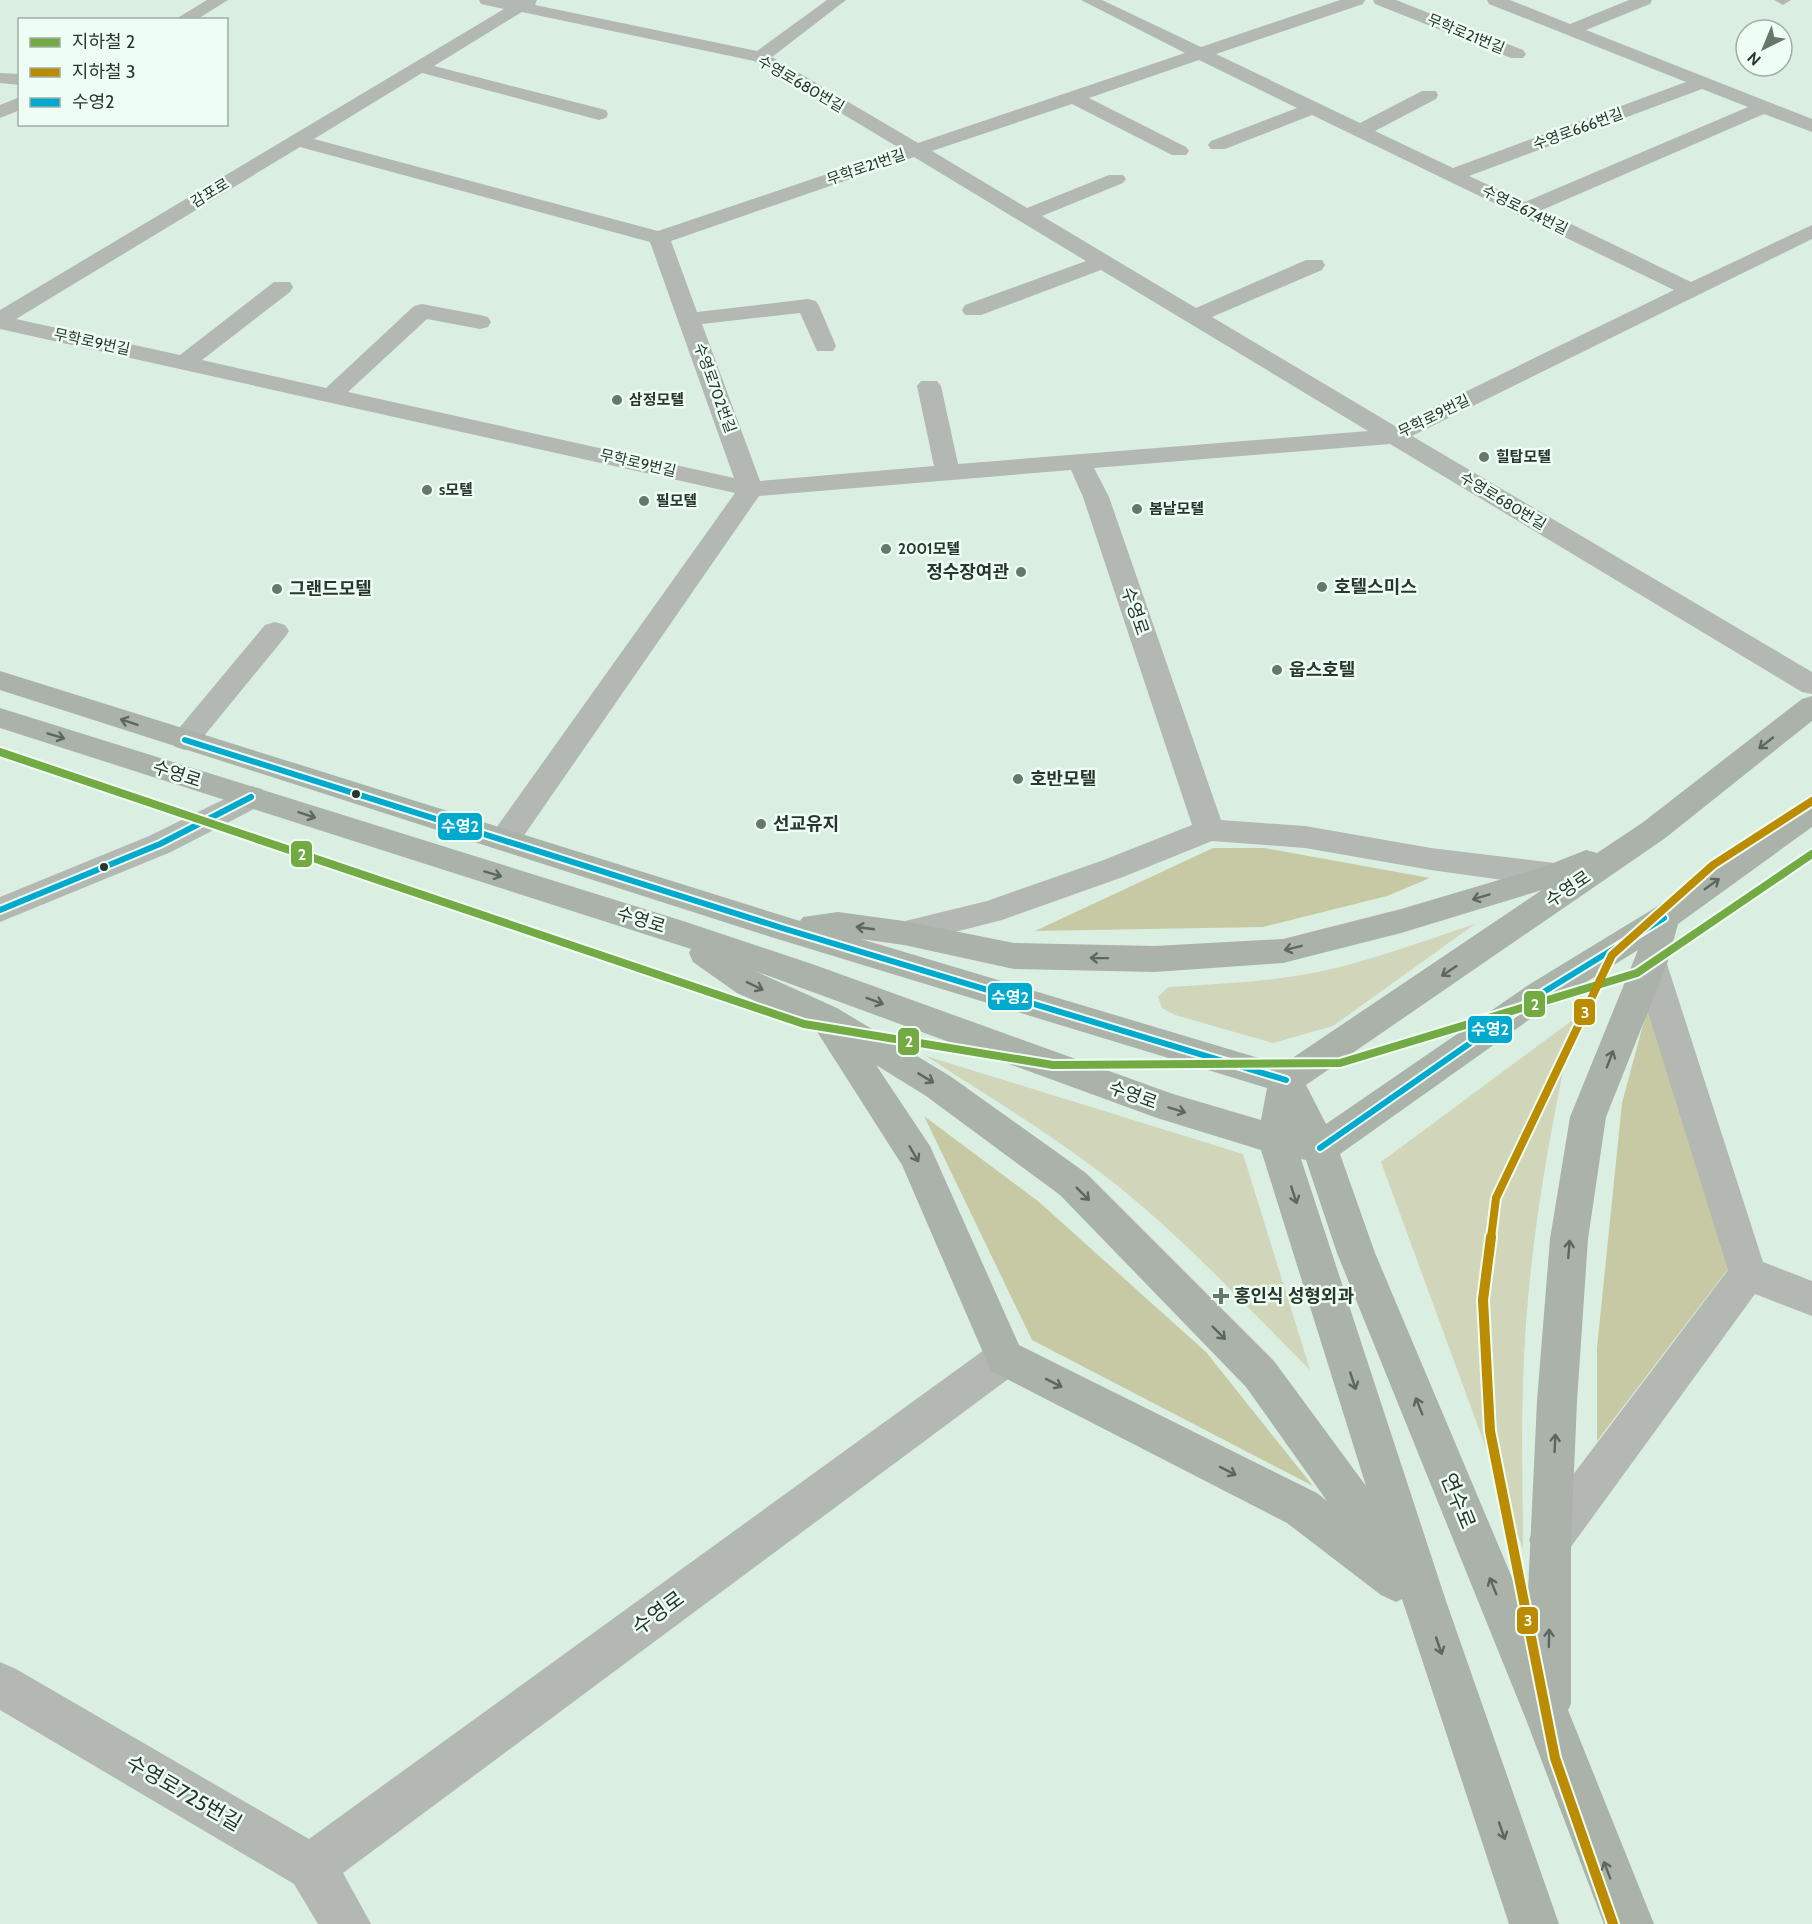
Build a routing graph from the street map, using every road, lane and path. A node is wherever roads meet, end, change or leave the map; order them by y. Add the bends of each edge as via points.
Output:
1 (220, 0) edge
2 (487, 0) edge
3 (838, 0) edge
4 (1092, 0) edge
5 (1357, 0) edge
6 (1381, 0) edge
7 (1495, 0) edge
8 (1644, 0) edge
9 (525, 4) edge
10 (186, 18) edge
11 (1570, 30) junction
12 (1200, 54) junction
13 (1517, 54) dead end
14 (760, 57) junction
15 (419, 67) junction
16 (0, 78) edge
17 (18, 80) edge
18 (1703, 82) junction
19 (1429, 95) dead end
20 (1073, 97) junction
21 (18, 103) edge
22 (1764, 107) junction
23 (1313, 108) junction
24 (0, 112) edge
25 (599, 114) dead end
26 (1812, 126) edge
27 (1360, 131) junction
28 (297, 140) junction
29 (1218, 145) dead end
30 (915, 150) junction
31 (1179, 151) dead end
32 (1453, 175) junction
33 (1116, 179) dead end
34 (1525, 210) junction
35 (1024, 216) junction
36 (1812, 231) edge
37 (659, 238) junction
38 (1102, 262) junction
39 (1314, 265) dead end
40 (282, 287) dead end
41 (1691, 290) junction
42 (973, 310) dead end
43 (1194, 317) junction
44 (690, 319) junction
45 (0, 320) edge
46 (480, 322) dead end
47 (825, 346) dead end
48 (185, 363) junction
49 (929, 386) dead end
50 (332, 395) junction
51 (1393, 436) junction
52 (1080, 462) junction
53 (948, 473) junction
54 (751, 489) junction
55 (275, 631) dead end
56 (0, 680) edge
57 (1812, 685) edge
58 (1812, 706) edge
59 (0, 718) edge
60 (185, 740) junction
61 (251, 797) junction
62 (1812, 811) edge
63 (1209, 830) junction
64 (1653, 831) junction
65 (505, 839) junction
66 (1554, 875) junction
67 (0, 910) edge
68 (1665, 918) junction
69 (782, 928) junction
70 (672, 930) junction
71 (904, 933) junction
72 (1650, 964) junction
73 (825, 1017) junction
74 (1286, 1080) junction
75 (1276, 1140) junction
76 (1320, 1148) junction
77 (1748, 1273) junction
78 (1812, 1299) edge
79 (1005, 1358) junction
80 (1550, 1540) junction
81 (1424, 1601) junction
82 (0, 1685) edge
83 (1548, 1718) junction
84 (311, 1867) junction
85 (346, 1924) edge
86 (1534, 1924) edge
87 (1629, 1924) edge

1 - 10 street
2 - 9 street, 수영로680번길
3 - 14 street
4 - 12 street, 수영로674번길
5 - 12 street, 무학로21번길
6 - 13 street, 무학로21번길
7 - 11 street
8 - 11 street
9 - 14 street, 수영로680번길
9 - 15 street, 감포로
11 - 18 street
12 - 20 street, 무학로21번길
12 - 23 street, 수영로674번길
14 - 30 street, 수영로680번길
15 - 25 street
15 - 28 street, 감포로
16 - 17 street
18 - 22 street
18 - 32 street, 수영로666번길
19 - 27 street
20 - 30 street, 무학로21번길
20 - 31 street
21 - 24 street
22 - 26 street
22 - 34 street
23 - 27 street, 수영로674번길
23 - 29 street
27 - 32 street, 수영로674번길
28 - 37 street
28 - 45 street, 감포로
30 - 35 street, 수영로680번길
30 - 37 street, 무학로21번길
32 - 34 street, 수영로674번길
33 - 35 street
34 - 41 street, 수영로674번길
35 - 38 street, 수영로680번길
36 - 41 street, 무학로9번길
37 - 44 street, 수영로702번길
38 - 42 street
38 - 43 street, 수영로680번길
39 - 43 street
40 - 48 street
41 - 51 street, 무학로9번길
43 - 51 street, 수영로680번길
44 - 47 street via 808,306
44 - 54 street, 수영로702번길
45 - 48 street, 무학로9번길
46 - 50 street via 422,311
48 - 50 street, 무학로9번길
49 - 53 street
50 - 54 street, 무학로9번길
51 - 52 street, 무학로9번길
51 - 57 street, 수영로680번길
52 - 53 street, 무학로9번길
52 - 63 street, 수영로 via 1096,497
53 - 54 street, 무학로9번길
54 - 65 street
55 - 60 street, 수영로
60 -> 56 main road, 수영로
58 -> 64 main road, 수영로
59 -> 61 main road, 수영로
60 - 65 main road, 수영로
61 - 67 street via 160,844
61 -> 70 main road, 수영로
68 -> 62 main road
63 - 66 street via 1305,837
63 - 71 street via 991,912
64 - 66 main road
64 -> 74 main road, 수영로
65 - 69 main road, 수영로
66 -> 71 main road via 1283,951 1155,959 1014,956
68 - 72 main road
68 - 76 main road via 1542,993
71 -> 69 main road via 838,924
69 - 74 main road, 수영로
70 -> 73 main road via 750,984
70 -> 75 main road, 수영로 via 1170,1108
72 - 77 street
80 -> 72 main road via 1569,1239 1588,1117
73 -> 79 main road via 917,1157
73 -> 81 main road via 938,1086 1073,1184 1260,1374
74 - 75 main road
74 - 76 main road, 연수로
75 - 76 main road, 수영로
75 -> 81 main road
83 -> 76 main road, 연수로 via 1356,1253
77 - 78 street
77 - 80 street
79 -> 81 main road via 1302,1508
79 - 84 street, 수영로
83 -> 80 main road
81 -> 86 main road
82 - 84 street, 수영로725번길
87 -> 83 main road, 연수로
84 - 85 street, 수영로725번길

